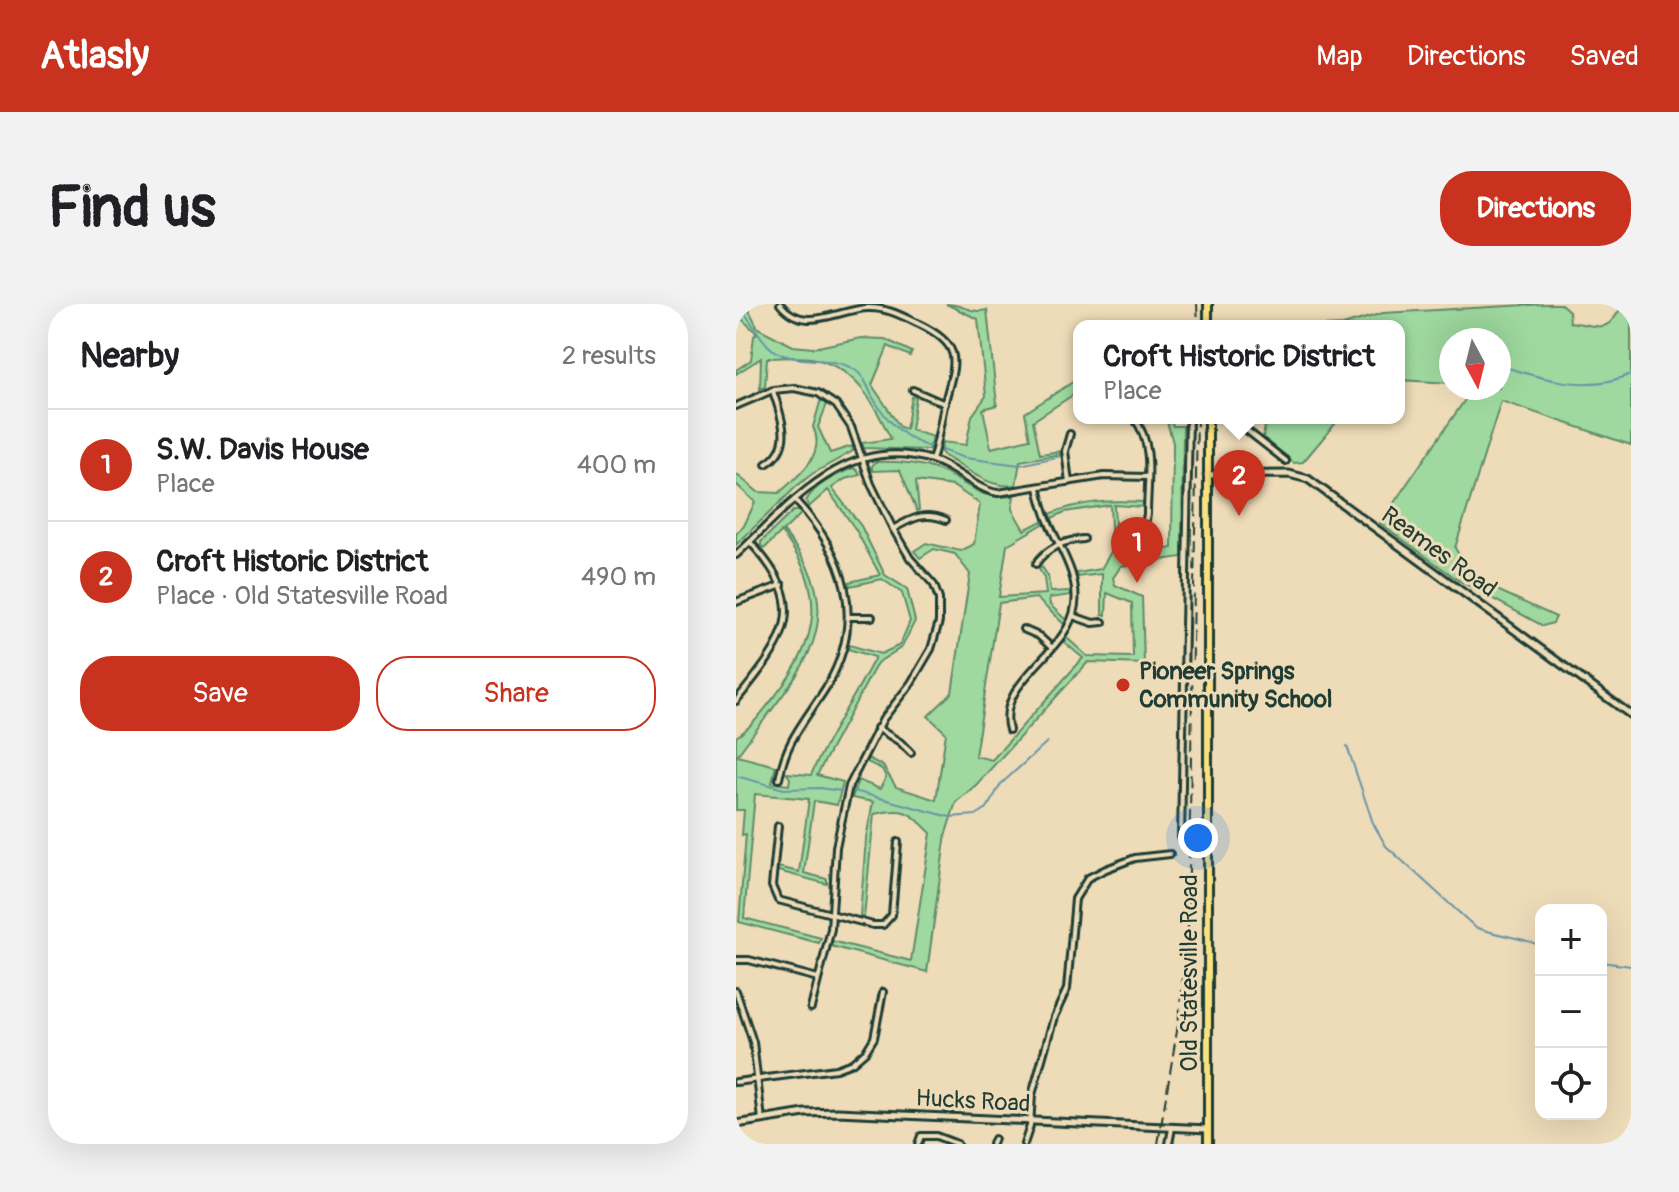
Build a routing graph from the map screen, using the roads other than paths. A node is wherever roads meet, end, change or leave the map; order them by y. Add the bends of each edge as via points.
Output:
1 (780, 304) edge
2 (773, 390) junction
3 (913, 390) dead end
4 (945, 404) junction
5 (736, 406) edge
6 (1138, 424) edge
7 (1189, 424) edge
8 (1208, 424) edge
9 (1239, 424) edge
10 (1070, 434) dead end
11 (862, 459) junction
12 (932, 460) junction
13 (1286, 461) dead end
14 (766, 464) dead end
15 (1207, 475) junction
16 (1148, 477) junction
17 (1069, 482) junction
18 (1038, 488) junction
19 (795, 500) junction
20 (946, 520) dead end
21 (1145, 524) dead end
22 (893, 529) junction
23 (1084, 539) dead end
24 (750, 542) junction
25 (1059, 545) junction
26 (736, 555) edge
27 (1036, 564) dead end
28 (782, 585) junction
29 (736, 602) edge
30 (1073, 616) junction
31 (848, 617) junction
32 (872, 617) dead end
33 (1103, 622) dead end
34 (1023, 629) dead end
35 (1052, 648) junction
36 (736, 701) edge
37 (1631, 715) edge
38 (877, 728) junction
39 (1009, 730) dead end
40 (911, 753) dead end
41 (779, 779) dead end
42 (778, 826) dead end
43 (898, 842) dead end
44 (1206, 849) junction
45 (1170, 854) dead end
46 (833, 915) junction
47 (736, 960) edge
48 (818, 978) junction
49 (736, 991) edge
50 (883, 992) dead end
51 (811, 1008) dead end
52 (758, 1079) junction
53 (736, 1082) edge
54 (762, 1120) junction
55 (1030, 1122) junction
56 (736, 1124) edge
57 (1172, 1128) junction
58 (1208, 1129) junction
59 (918, 1144) edge
60 (957, 1144) edge
61 (1024, 1144) edge
62 (1169, 1144) edge
63 (1208, 1144) edge

1 - 4 street via 793,315 812,320 861,309 885,310 933,331 947,343 954,360
2 - 5 street
2 - 11 street via 802,388 828,398 846,417
2 - 14 street via 785,436 780,451
3 - 4 street
4 - 12 street
6 - 16 street via 1147,444
7 - 44 street via 1181,837 1185,845
8 - 15 main road, Old Statesville Road
9 - 13 street
10 - 17 street via 1065,451
11 - 12 street via 892,455
11 - 19 street via 831,472
11 - 22 street
12 - 18 street via 992,492
15 - 37 main road, Reames Road via 1289,474 1308,479
15 - 44 main road, Old Statesville Road
16 - 17 street
16 - 21 street
17 - 18 street
18 - 25 street
19 - 24 street
19 - 31 street via 833,551
20 - 22 street via 921,515
22 - 38 street via 934,585 940,611 922,667
23 - 25 street
24 - 26 street
24 - 28 street
25 - 27 street
25 - 30 street via 1075,585
28 - 29 street
28 - 36 street via 782,634
30 - 33 street
30 - 35 street
31 - 32 street
31 - 41 street via 836,668 792,738
34 - 35 street
35 - 39 street via 1011,697
38 - 40 street
38 - 46 street via 843,805
42 - 46 street via 774,895 785,903
43 - 46 street via 890,920 873,925
44 - 58 main road, Old Statesville Road
45 - 55 street via 1135,858 1106,869 1088,878 1075,899 1067,989 1032,1095
46 - 48 street
47 - 48 street
48 - 51 street
49 - 52 street via 748,1022
50 - 52 street via 874,1038 852,1063
52 - 53 street
52 - 54 street
54 - 55 main road, Hucks Road via 838,1112
54 - 56 main road, Hucks Road
55 - 57 main road, Hucks Road
55 - 61 street
57 - 58 main road, Hucks Road
57 - 62 street
58 - 63 main road, Old Statesville Road
59 - 60 street via 921,1136 936,1136

